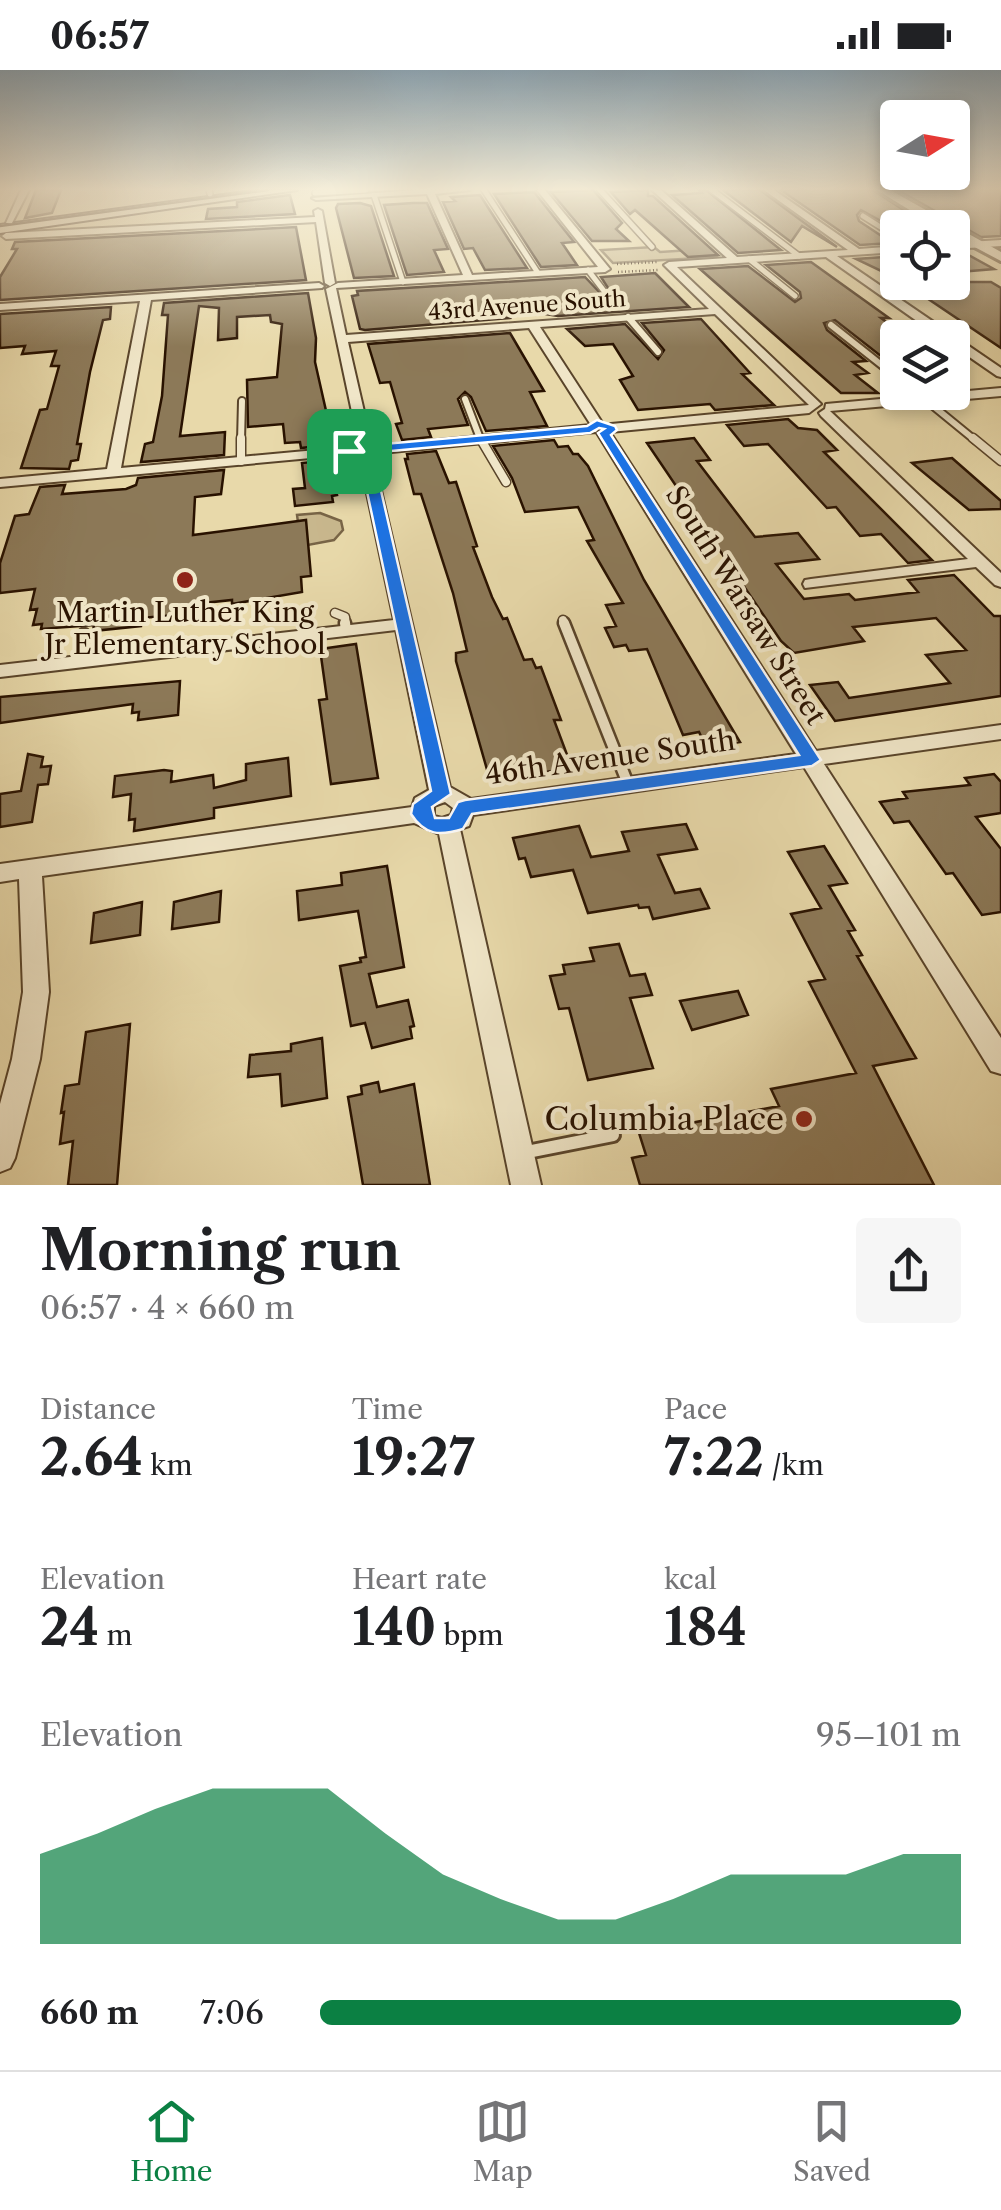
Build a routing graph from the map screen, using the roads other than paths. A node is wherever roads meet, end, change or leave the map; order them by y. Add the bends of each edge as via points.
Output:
1 (323, 242) edge
2 (388, 242) edge
3 (452, 242) edge
4 (518, 242) edge
5 (583, 242) edge
6 (647, 242) edge
7 (714, 242) edge
8 (780, 242) edge
9 (843, 242) edge
10 (973, 242) edge
11 (1001, 243) edge
12 (977, 244) junction
13 (970, 245) edge
14 (652, 247) dead end
15 (880, 250) edge
16 (857, 252) junction
17 (828, 254) junction
18 (798, 256) junction
19 (1001, 257) edge
20 (749, 259) junction
21 (734, 260) junction
22 (589, 272) junction
23 (538, 273) junction
24 (469, 278) junction
25 (403, 282) junction
26 (330, 286) junction
27 (604, 290) dead end
28 (795, 296) dead end
29 (146, 297) junction
30 (0, 307) edge
31 (718, 311) junction
32 (628, 318) junction
33 (925, 320) edge
34 (532, 324) junction
35 (832, 325) dead end
36 (340, 339) junction
37 (970, 351) edge
38 (658, 352) dead end
39 (880, 364) edge
40 (1001, 373) edge
41 (1001, 392) edge
42 (970, 394) edge
43 (465, 399) dead end
44 (242, 401) dead end
45 (880, 401) edge
46 (820, 408) junction
47 (937, 410) edge
48 (601, 428) junction
49 (480, 439) junction
50 (365, 450) junction
51 (241, 461) junction
52 (1001, 461) edge
53 (112, 473) junction
54 (506, 482) dead end
55 (0, 483) edge
56 (980, 562) junction
57 (1001, 582) edge
58 (810, 584) dead end
59 (334, 614) dead end
60 (563, 620) dead end
61 (402, 624) junction
62 (346, 630) junction
63 (84, 634) dead end
64 (79, 661) junction
65 (0, 670) edge
66 (1001, 732) edge
67 (812, 760) junction
68 (628, 784) junction
69 (442, 794) junction
70 (421, 814) junction
71 (456, 817) junction
72 (30, 869) junction
73 (0, 873) edge
74 (1001, 1062) edge
75 (613, 1135) dead end
76 (520, 1154) junction
77 (0, 1158) edge
78 (526, 1185) edge

1 - 26 street
2 - 25 lane
3 - 24 street
4 - 23 lane
5 - 22 street via 603,267
6 - 14 lane
7 - 21 street
8 - 18 lane
9 - 16 street
10 - 12 street
11 - 12 street
12 - 13 street
12 - 19 street
15 - 16 street
16 - 17 street
17 - 18 street
17 - 33 street
18 - 20 street
20 - 21 street
20 - 28 lane
21 - 31 street via 671,267
22 - 23 street
22 - 27 lane
23 - 24 street
24 - 25 street
25 - 26 street
26 - 29 street
26 - 36 street
29 - 30 street
29 - 53 street
31 - 32 street, 43rd Avenue South
31 - 46 street
32 - 34 street, 43rd Avenue South
32 - 38 lane
34 - 36 street, 43rd Avenue South
34 - 48 street, South Warsaw Street
35 - 39 lane
36 - 50 street
37 - 40 street
41 - 42 street
43 - 49 lane
44 - 51 lane
45 - 46 street
46 - 48 street
46 - 56 street
47 - 52 lane
48 - 49 street
48 - 67 street, South Warsaw Street
49 - 50 street
49 - 54 lane
50 - 51 street
50 - 61 street
51 - 53 street
53 - 55 street
56 - 57 street
56 - 58 street
59 - 62 lane via 344,616
60 - 68 lane
61 - 62 street
61 - 69 street
62 - 64 street
63 - 64 lane
64 - 65 street
66 - 67 street, 46th Avenue South
67 - 68 street, 46th Avenue South
67 - 74 street, South Warsaw Street
68 - 71 street, 46th Avenue South
69 - 70 street via 422,804
69 - 71 street via 456,797
70 - 71 street via 429,824
70 - 72 street
71 - 76 street
72 - 73 street
72 - 77 street via 36,992
75 - 76 lane
76 - 78 street

